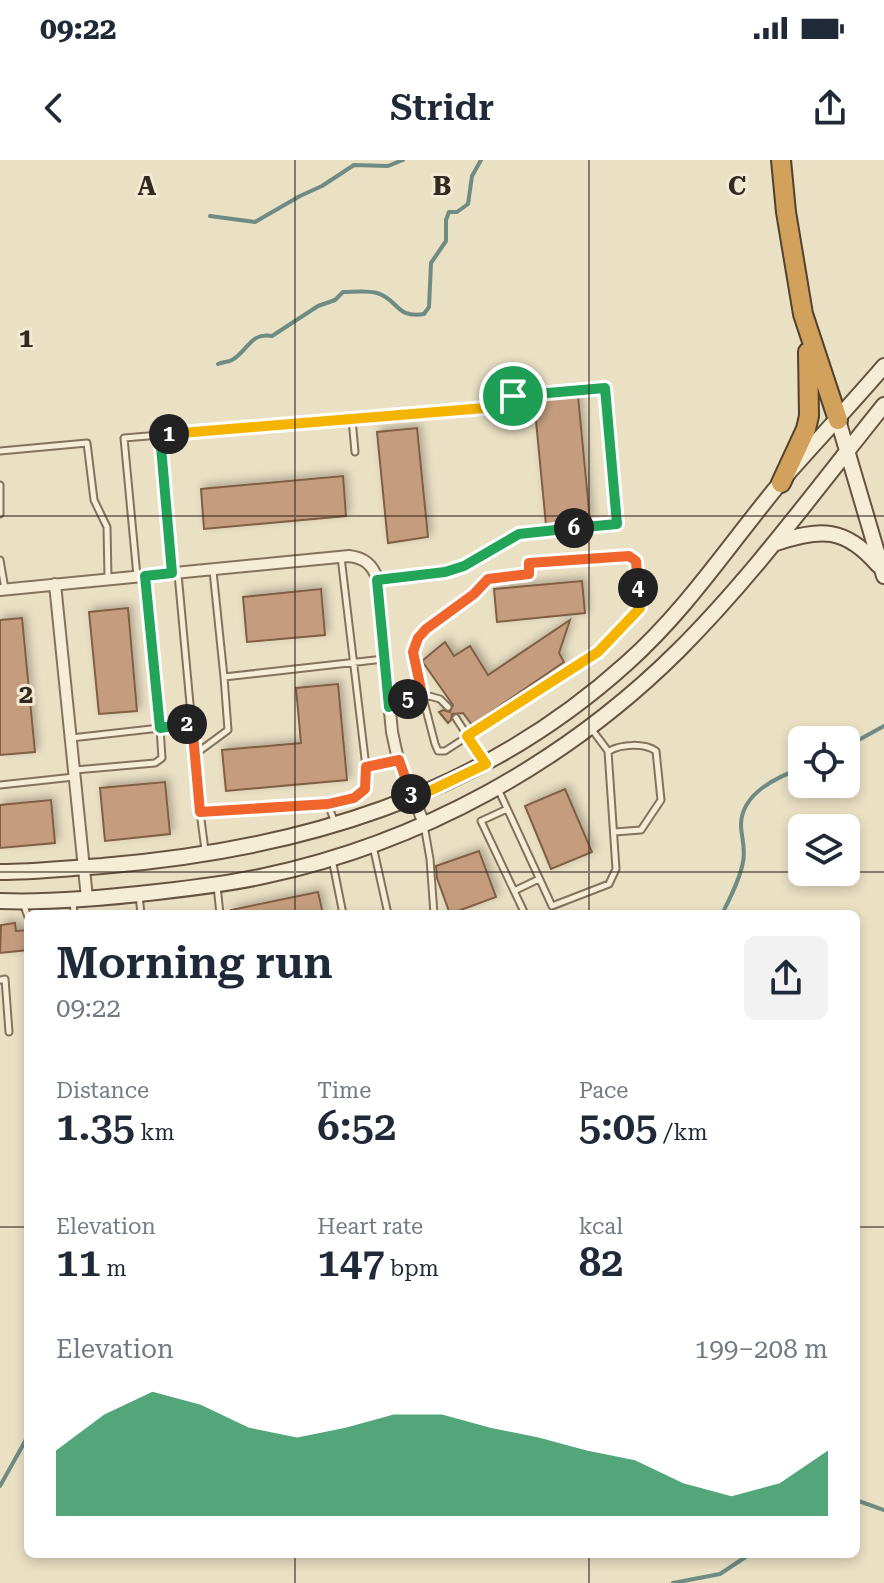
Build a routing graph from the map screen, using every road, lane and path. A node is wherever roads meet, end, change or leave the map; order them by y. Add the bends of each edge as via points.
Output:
1 (781, 160) edge
2 (807, 329) junction
3 (884, 366) edge
4 (884, 405) edge
5 (352, 419) junction
6 (838, 420) junction
7 (160, 435) junction
8 (848, 450) junction
9 (0, 451) edge
10 (355, 452) dead end
11 (781, 483) junction
12 (0, 485) edge
13 (0, 514) edge
14 (775, 543) junction
15 (341, 556) junction
16 (0, 560) edge
17 (212, 569) junction
18 (174, 573) junction
19 (883, 573) edge
20 (141, 576) junction
21 (108, 579) junction
22 (377, 580) junction
23 (55, 584) junction
24 (3, 590) edge
25 (384, 659) junction
26 (354, 662) junction
27 (224, 677) junction
28 (591, 693) junction
29 (422, 694) junction
30 (389, 707) junction
31 (448, 707) dead end
32 (607, 713) junction
33 (456, 718) dead end
34 (192, 723) junction
35 (589, 727) junction
36 (160, 728) junction
37 (467, 736) junction
38 (71, 738) junction
39 (608, 751) junction
40 (194, 755) junction
41 (399, 760) junction
42 (486, 764) junction
43 (366, 767) junction
44 (74, 774) junction
45 (0, 785) edge
46 (498, 788) junction
47 (413, 799) junction
48 (328, 804) junction
49 (507, 809) junction
50 (200, 812) junction
51 (424, 824) junction
52 (336, 826) junction
53 (614, 832) junction
54 (372, 845) junction
55 (205, 855) junction
56 (332, 858) junction
57 (83, 867) junction
58 (0, 872) edge
59 (539, 879) junction
60 (217, 885) junction
61 (514, 891) junction
62 (139, 894) junction
63 (0, 901) edge
64 (23, 902) junction
65 (71, 904) edge
66 (552, 906) junction
67 (26, 910) edge
68 (141, 910) edge
69 (220, 910) edge
70 (342, 910) edge
71 (387, 910) edge
72 (434, 910) edge
73 (523, 910) edge
74 (554, 910) edge
75 (0, 980) edge
76 (9, 1032) dead end

1 - 2 highway
2 - 6 highway
2 - 11 highway via 809,416
3 - 6 main road
4 - 8 main road
5 - 7 lane
5 - 10 lane
5 - 22 lane via 509,406 508,397 605,388 617,524 519,534 464,566
6 - 8 main road
6 - 11 main road
7 - 18 lane
7 - 20 lane via 124,438
8 - 14 main road
8 - 19 main road
9 - 21 lane via 87,443 94,500 107,527
11 - 28 main road via 660,632
12 - 13 lane
14 - 19 main road via 829,532 861,547
14 - 32 main road via 679,650
15 - 17 street
15 - 22 street via 366,561
15 - 26 lane
16 - 24 lane
17 - 18 street
17 - 27 lane
18 - 20 street
18 - 34 lane
20 - 21 street
20 - 36 lane
21 - 23 street
22 - 25 street
23 - 24 street
23 - 38 street
25 - 26 lane
25 - 30 street
26 - 27 lane
26 - 43 lane
27 - 40 lane via 228,730
28 - 32 main road
28 - 42 main road
29 - 30 lane
29 - 31 lane
29 - 37 lane via 438,751
29 - 37 lane via 413,652 418,638 488,579 529,574 529,563 629,556 636,561 640,608 610,642
30 - 41 street
32 - 35 main road
33 - 37 lane
34 - 36 lane
34 - 40 lane
35 - 39 lane
35 - 46 main road
36 - 38 lane
36 - 44 lane via 162,758 155,763
37 - 42 lane
38 - 44 street
39 - 53 lane
39 - 53 lane via 648,745 656,751 661,800 641,830
40 - 50 lane
41 - 43 lane
41 - 47 street
42 - 47 main road
43 - 48 lane via 365,789 354,798
44 - 45 lane
44 - 57 street
46 - 49 lane
46 - 51 main road
47 - 51 street
47 - 52 main road
48 - 50 lane
48 - 52 lane
49 - 59 lane
49 - 61 lane via 481,821
50 - 55 lane
51 - 54 main road
51 - 72 lane
52 - 55 main road
53 - 66 lane via 616,869 609,884
54 - 56 main road
54 - 71 lane
55 - 57 main road
56 - 60 main road
56 - 70 lane
57 - 58 main road
57 - 65 street
59 - 61 lane
59 - 66 lane
60 - 62 main road
60 - 69 lane
61 - 73 lane
62 - 65 main road
62 - 68 lane
63 - 64 main road
64 - 65 main road
64 - 67 lane
66 - 74 lane
75 - 76 lane via 5,979

